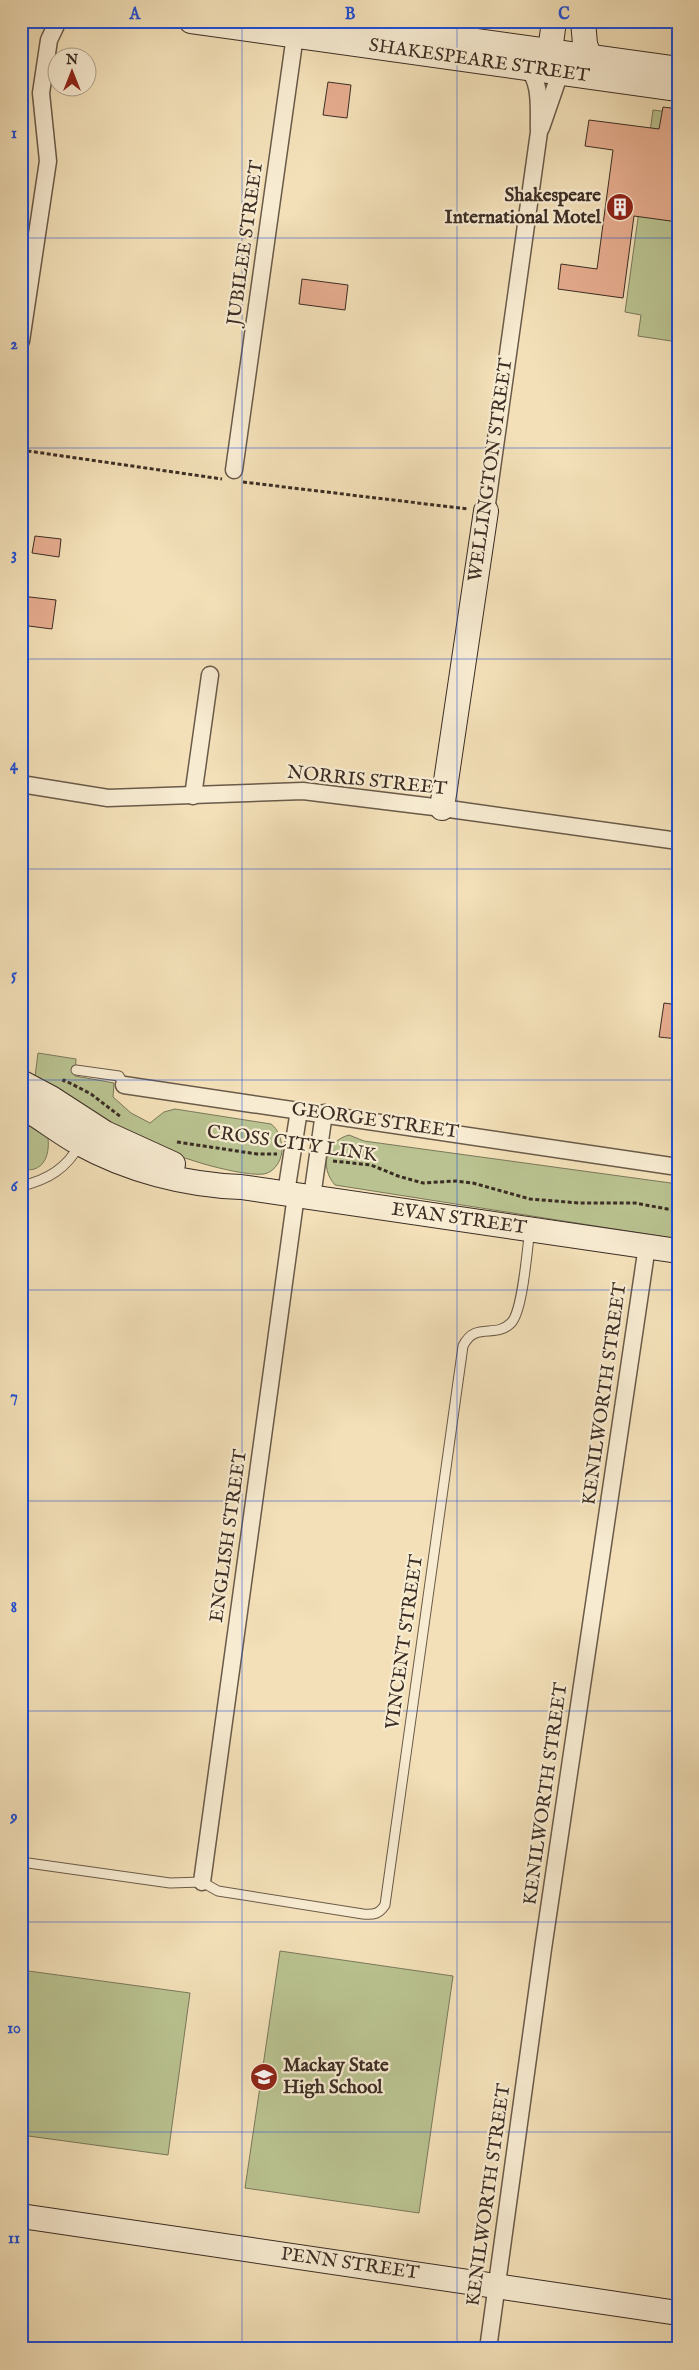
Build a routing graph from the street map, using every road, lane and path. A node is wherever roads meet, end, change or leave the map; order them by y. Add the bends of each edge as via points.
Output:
1 (43, 21) edge
2 (58, 21) edge
3 (191, 21) edge
4 (236, 21) edge
5 (332, 21) edge
6 (554, 21) edge
7 (583, 21) edge
8 (296, 29) edge
9 (260, 32) junction
10 (49, 40) junction
11 (516, 46) junction
12 (550, 51) junction
13 (590, 58) junction
14 (525, 68) junction
15 (560, 73) junction
16 (675, 78) edge
17 (618, 80) junction
18 (539, 132) junction
19 (21, 341) edge
20 (21, 450) edge
21 (235, 478) junction
22 (486, 512) junction
23 (210, 675) dead end
24 (21, 784) edge
25 (193, 796) junction
26 (442, 808) junction
27 (678, 841) edge
28 (76, 1070) dead end
29 (64, 1080) dead end
30 (21, 1082) edge
31 (124, 1085) joint
32 (21, 1106) edge
33 (298, 1110) junction
34 (324, 1113) junction
35 (123, 1118) dead end
36 (86, 1134) junction
37 (168, 1140) dead end
38 (292, 1156) junction
39 (317, 1159) junction
40 (678, 1167) edge
41 (21, 1186) edge
42 (298, 1195) junction
43 (678, 1211) edge
44 (530, 1229) junction
45 (647, 1246) junction
46 (678, 1251) edge
47 (21, 1862) edge
48 (202, 1882) junction
49 (21, 2216) edge
50 (497, 2286) junction
51 (678, 2313) edge
52 (488, 2349) edge

1 - 10 street
2 - 10 street
3 - 9 street, SHAKESPEARE STREET
4 - 9 street
5 - 11 street, SHAKESPEARE STREET
6 - 12 street
7 - 13 street via 584,44
8 - 9 street, SHAKESPEARE STREET
8 - 14 street, SHAKESPEARE STREET
8 - 21 street, JUBILEE STREET
10 - 19 street via 41,93 48,161
11 - 12 street, SHAKESPEARE STREET
11 - 15 street via 534,54
12 - 13 street, SHAKESPEARE STREET
12 - 17 street
13 - 16 street, SHAKESPEARE STREET
14 - 15 street, SHAKESPEARE STREET
14 - 18 street, WELLINGTON STREET via 536,84
15 - 17 street, SHAKESPEARE STREET
15 - 18 street, WELLINGTON STREET
16 - 17 street, SHAKESPEARE STREET
18 - 22 street, WELLINGTON STREET
20 - 21 path
21 - 22 path
22 - 26 street, WELLINGTON STREET
23 - 25 street
24 - 25 street, NORRIS STREET via 108,798
25 - 26 street, NORRIS STREET via 303,791
26 - 27 street, NORRIS STREET
28 - 31 lane, GEORGE STREET via 119,1076
29 - 35 path via 91,1094
30 - 36 street via 51,1098
31 - 33 street, GEORGE STREET
32 - 36 street
33 - 34 street, GEORGE STREET
33 - 38 street
34 - 39 street
34 - 40 street, GEORGE STREET
36 - 41 lane via 59,1171 36,1183
36 - 42 street, EVAN STREET via 241,1186
37 - 38 path, CROSS CITY LINK
38 - 42 street
39 - 42 street
39 - 43 path, CROSS CITY LINK via 371,1165 423,1183 473,1183 530,1199 635,1203
42 - 44 street, EVAN STREET
42 - 48 street, ENGLISH STREET
44 - 45 street, EVAN STREET
44 - 48 lane, VINCENT STREET via 517,1316 503,1328 477,1332 462,1346 385,1905 374,1915 363,1914 218,1891
45 - 46 street, EVAN STREET
45 - 50 street, KENILWORTH STREET via 543,1949
47 - 48 lane via 170,1883
49 - 50 street, PENN STREET
50 - 51 street, PENN STREET
50 - 52 street, KENILWORTH STREET

